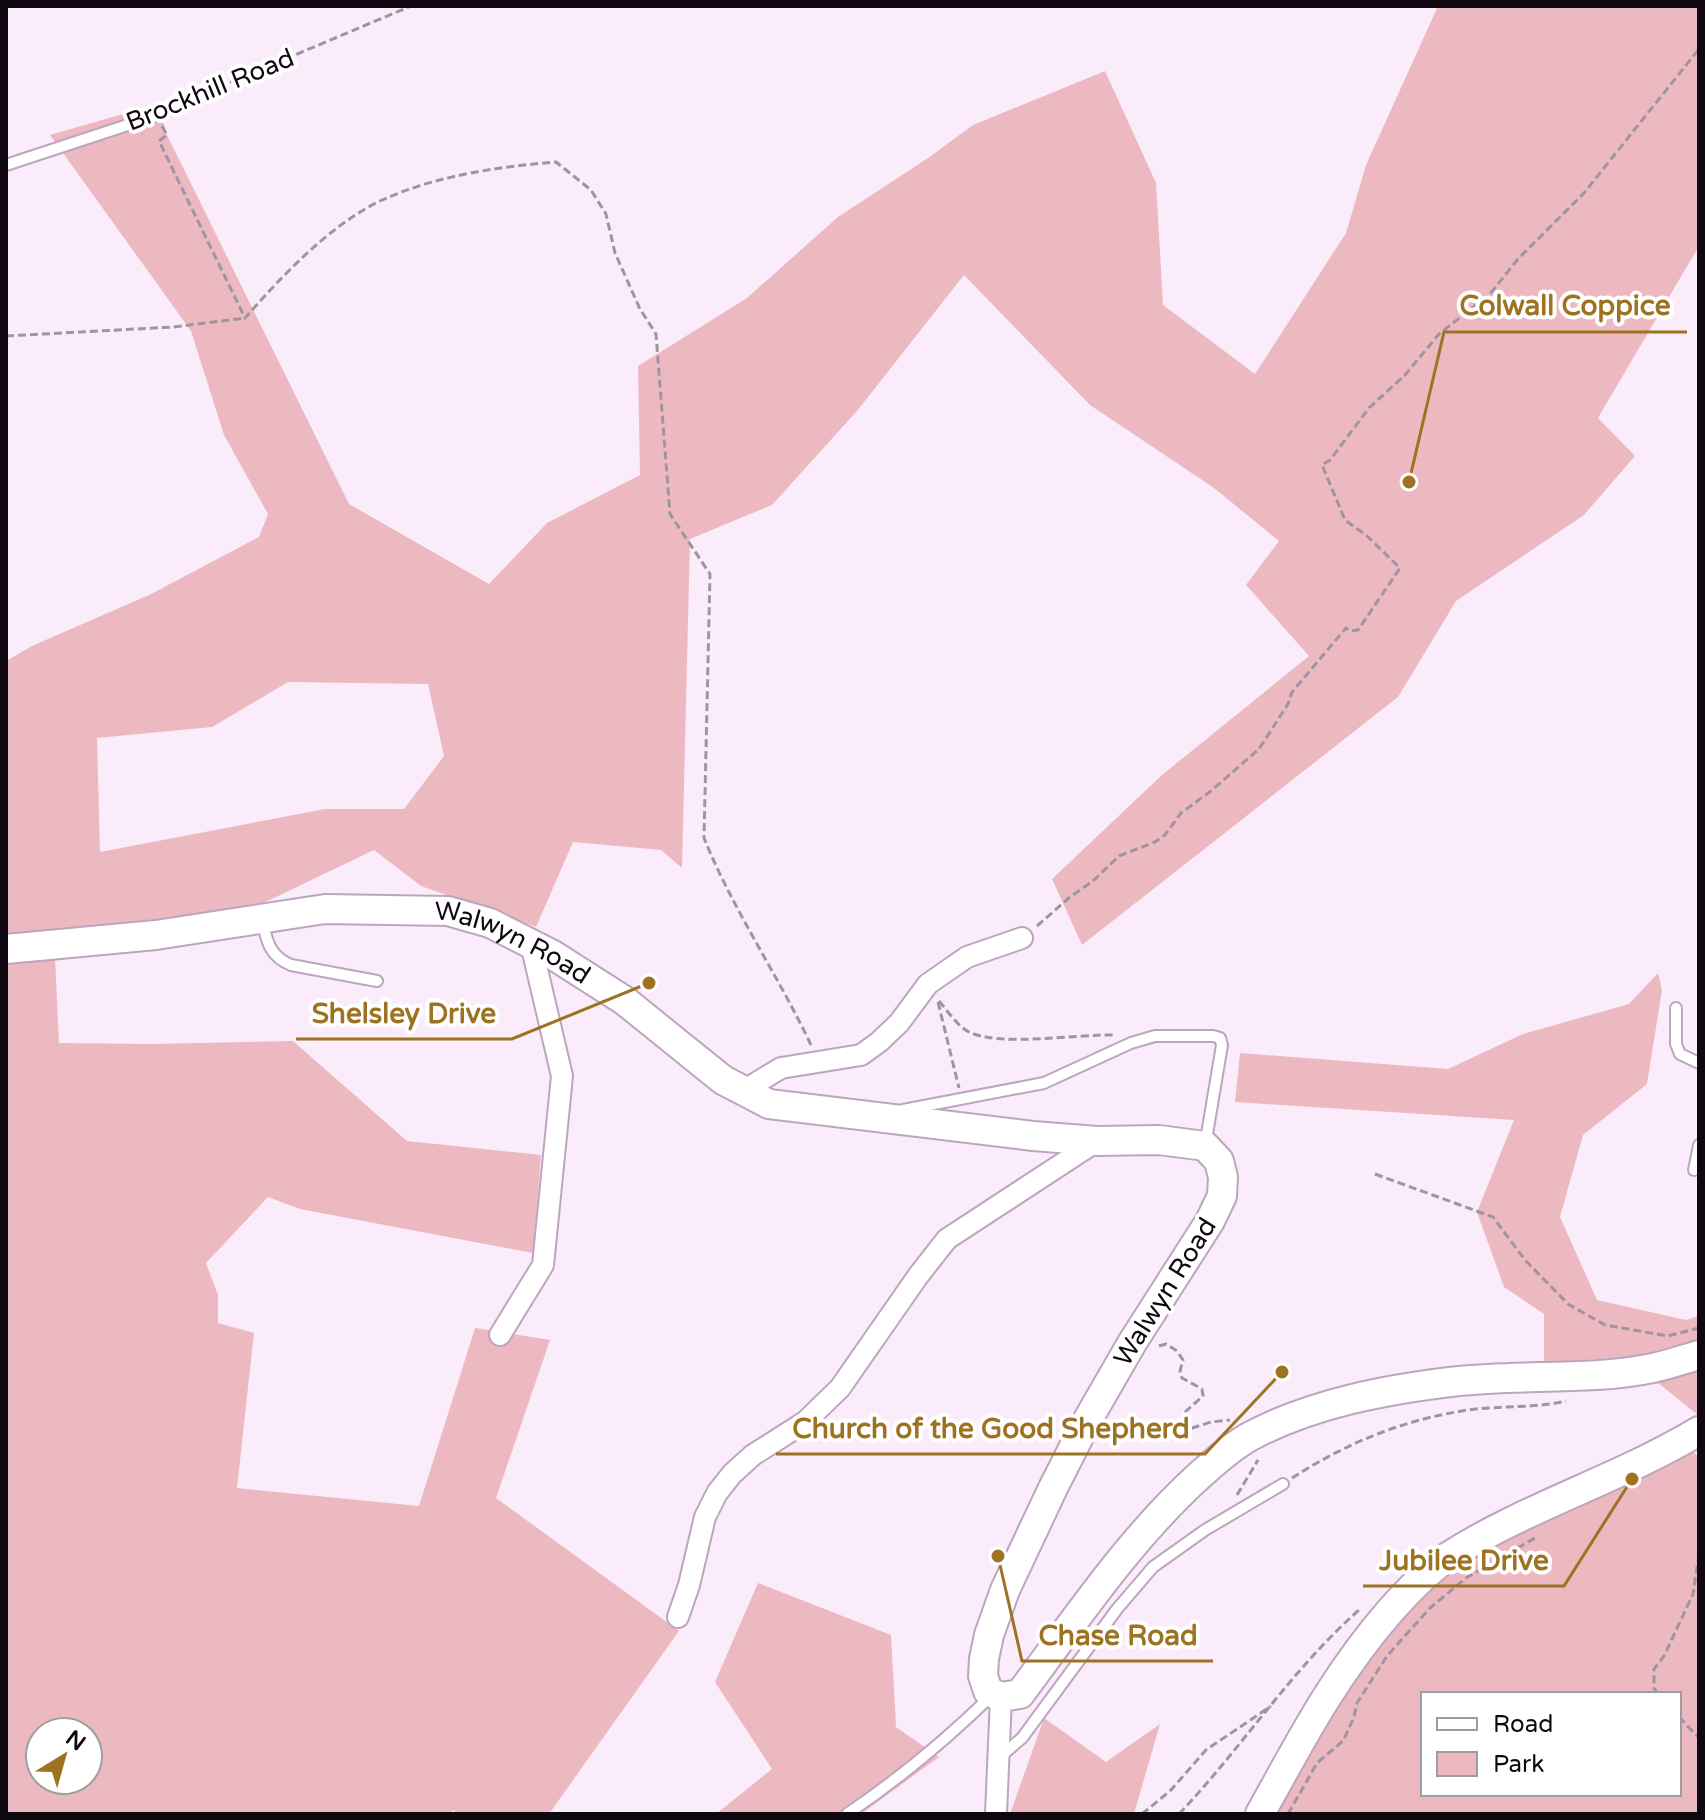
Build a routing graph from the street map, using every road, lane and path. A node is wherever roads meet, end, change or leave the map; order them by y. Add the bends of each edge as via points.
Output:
1 (411, 6) edge
2 (1699, 49) edge
3 (206, 93) joint
4 (155, 116) junction
5 (6, 165) edge
6 (245, 318) junction
7 (6, 336) edge
8 (261, 918) junction
9 (1022, 938) joint
10 (531, 944) junction
11 (6, 949) edge
12 (377, 981) dead end
13 (1676, 1008) dead end
14 (1147, 1039) junction
15 (819, 1062) junction
16 (1699, 1063) edge
17 (743, 1091) junction
18 (962, 1099) junction
19 (874, 1118) junction
20 (1097, 1141) junction
21 (1699, 1145) edge
22 (1205, 1146) junction
23 (1694, 1170) dead end
24 (1375, 1174) dead end
25 (1699, 1328) edge
26 (500, 1335) dead end
27 (1137, 1335) junction
28 (1699, 1355) edge
29 (1574, 1399) dead end
30 (1235, 1420) dead end
31 (1699, 1431) edge
32 (1262, 1454) dead end
33 (1283, 1484) joint
34 (1223, 1519) junction
35 (1543, 1531) dead end
36 (1699, 1554) edge
37 (1366, 1604) dead end
38 (678, 1617) dead end
39 (1657, 1692) edge
40 (997, 1695) junction
41 (1275, 1704) junction
42 (1681, 1719) edge
43 (1699, 1738) edge
44 (999, 1758) junction
45 (847, 1814) edge
46 (996, 1814) edge
47 (1142, 1814) edge
48 (1179, 1814) edge
49 (1260, 1814) edge
50 (1288, 1814) edge

1 - 3 path, Brockhill Road
2 - 9 path via 1584,193 1490,294 1439,334 1322,465 1345,520 1400,568 1363,623 1355,631 1346,628 1307,673 1259,749 1181,813 1165,835 1119,856
3 - 4 lane, Brockhill Road
4 - 5 lane, Brockhill Road
4 - 6 path via 167,135 159,141
6 - 7 path
6 - 15 path via 277,281 354,216 404,191 476,172 556,162 591,190 606,214 615,253 640,309 656,334 670,514 710,574 704,838
8 - 10 main road, Walwyn Road via 325,909 448,911 490,923
8 - 11 main road, Walwyn Road via 156,935
8 - 12 lane via 269,949 279,960
9 - 15 street via 967,957 928,984 899,1023 861,1055
10 - 17 main road, Walwyn Road via 625,1001 686,1053
10 - 26 street via 562,1076 543,1265
13 - 16 lane via 1680,1054
14 - 18 lane via 1044,1083
14 - 18 path via 998,1038 969,1032 937,998
14 - 22 lane via 1220,1038
15 - 17 street via 781,1068
17 - 19 main road, Walwyn Road via 769,1104
18 - 19 lane
19 - 20 main road, Walwyn Road
20 - 22 main road, Walwyn Road
20 - 38 street via 947,1239 840,1388 805,1422 732,1474 705,1517
21 - 23 lane
22 - 27 main road, Walwyn Road via 1219,1161 1222,1196
24 - 25 path via 1493,1217 1568,1304 1605,1325 1668,1336
27 - 30 path via 1148,1350 1166,1344 1177,1351 1183,1360 1182,1378 1202,1389 1203,1396 1186,1411 1180,1427
27 - 40 main road, Walwyn Road via 1087,1421 1005,1590 984,1659 988,1691
28 - 40 main road via 1653,1368 1412,1388 1316,1410 1258,1433 1229,1450 1174,1499 1083,1607 1020,1694
29 - 33 path via 1465,1410 1398,1425 1356,1441
31 - 49 main road via 1629,1469 1502,1525 1446,1558 1359,1647
32 - 34 path
33 - 34 lane
34 - 44 lane via 1153,1567 1022,1738
35 - 50 path via 1466,1578 1430,1608 1387,1656 1357,1703 1343,1741 1317,1763
36 - 39 path via 1693,1594 1654,1669
37 - 41 path
40 - 44 street
40 - 45 lane via 885,1789
41 - 47 path via 1206,1750
41 - 48 path
42 - 43 path
44 - 46 street

